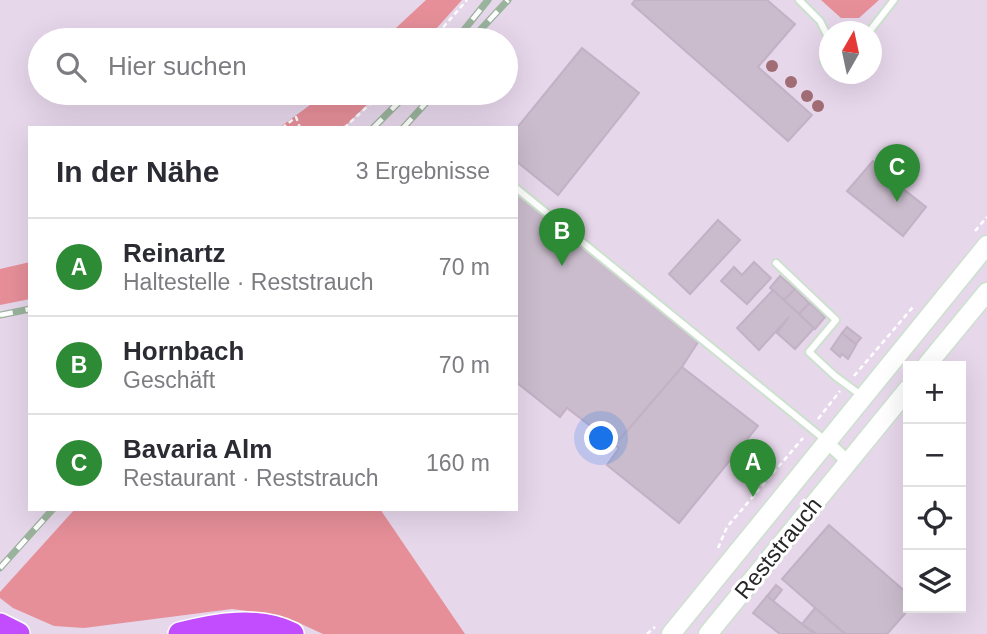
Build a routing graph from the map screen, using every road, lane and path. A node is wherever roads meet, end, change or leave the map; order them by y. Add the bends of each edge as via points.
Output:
1 (467, 0) edge
2 (799, 0) edge
3 (894, 0) edge
4 (820, 21) edge
5 (878, 21) edge
6 (442, 28) edge
7 (369, 105) edge
8 (285, 126) edge
9 (299, 126) edge
10 (346, 126) edge
11 (518, 190) edge
12 (987, 244) edge
13 (776, 263) dead end
14 (987, 292) edge
15 (930, 361) edge
16 (903, 394) edge
17 (863, 397) junction
18 (826, 440) junction
19 (848, 462) junction
20 (0, 625) edge
21 (18, 634) edge
22 (180, 634) edge
23 (292, 634) edge
24 (670, 634) edge
25 (708, 634) edge

1 - 6 path
2 - 4 lane
3 - 5 lane
7 - 10 path
8 - 9 path via 296,117
11 - 18 lane
12 - 17 main road, Reststrauch
13 - 17 lane via 836,320 808,352
14 - 15 main road
16 - 19 main road, Reststrauch
17 - 18 main road, Reststrauch
18 - 19 street
18 - 24 main road, Reststrauch
19 - 25 main road, Reststrauch
20 - 21 highway
22 - 23 highway via 255,625

